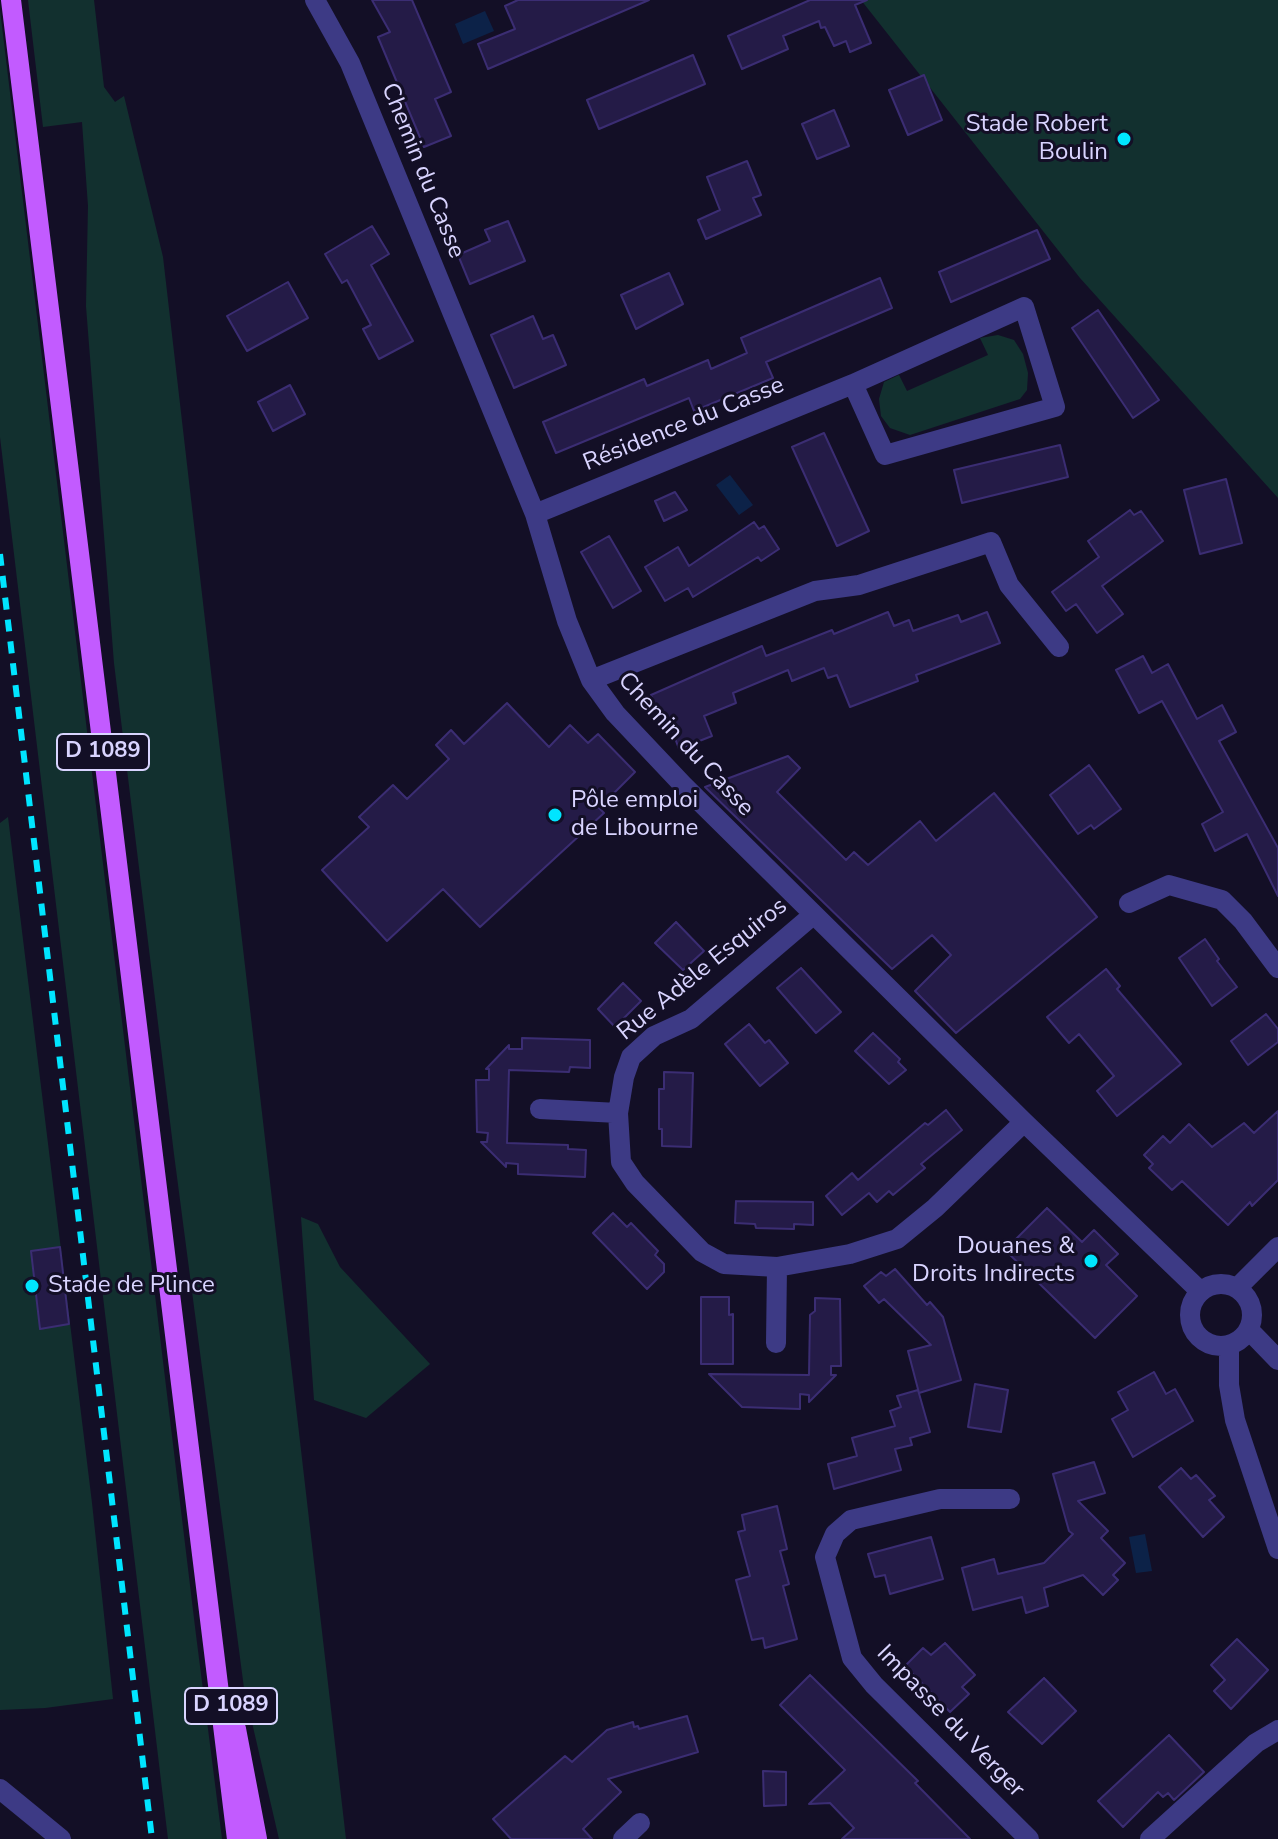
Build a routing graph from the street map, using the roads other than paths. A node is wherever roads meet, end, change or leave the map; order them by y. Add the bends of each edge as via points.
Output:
1 (11, 0) edge
2 (315, 0) edge
3 (853, 384) junction
4 (535, 514) junction
5 (1059, 647) dead end
6 (591, 680) junction
7 (1129, 903) dead end
8 (813, 915) junction
9 (1278, 968) edge
10 (540, 1109) dead end
11 (618, 1113) junction
12 (1024, 1122) junction
13 (1278, 1247) edge
14 (777, 1267) junction
15 (1237, 1288) junction
16 (1200, 1291) junction
17 (1249, 1330) junction
18 (776, 1343) dead end
19 (1229, 1346) junction
20 (1278, 1360) edge
21 (1010, 1499) dead end
22 (1278, 1549) edge
23 (205, 1572) junction
24 (1278, 1730) edge
25 (0, 1789) edge
26 (640, 1823) dead end
27 (61, 1839) edge
28 (237, 1839) edge
29 (257, 1839) edge
30 (623, 1839) edge
31 (1029, 1839) edge
32 (1150, 1839) edge

1 - 23 main road, D 1089
2 - 4 street, Chemin du Casse via 350,63
3 - 3 street, Résidence du Casse via 1024,307 1055,407 885,455
3 - 4 street, Résidence du Casse
4 - 6 street, Chemin du Casse
5 - 6 street via 1009,585 991,542 859,585 815,591
6 - 8 street, Chemin du Casse via 634,734
7 - 9 street via 1169,885 1222,900
8 - 11 street, Rue Adèle Esquiros via 691,1019 654,1036 631,1057
8 - 12 street, Chemin du Casse
10 - 11 street
11 - 14 street, Rue Adèle Esquiros via 621,1162 702,1252 724,1264
12 - 14 street, Rue Adèle Esquiros via 897,1239
12 - 16 street, Chemin du Casse
13 - 15 street
14 - 18 street
15 - 16 street via 1215,1284
15 - 17 street via 1252,1309
16 - 19 street via 1189,1310 1193,1330 1208,1345
17 - 19 street
17 - 20 street
19 - 22 street via 1235,1420
21 - 31 street, Impasse du Verger via 940,1499 851,1520 835,1534 825,1557 852,1658
23 - 28 main road, D 1089
23 - 29 main road, D 1089
24 - 32 street via 1256,1743
25 - 27 street
26 - 30 street

